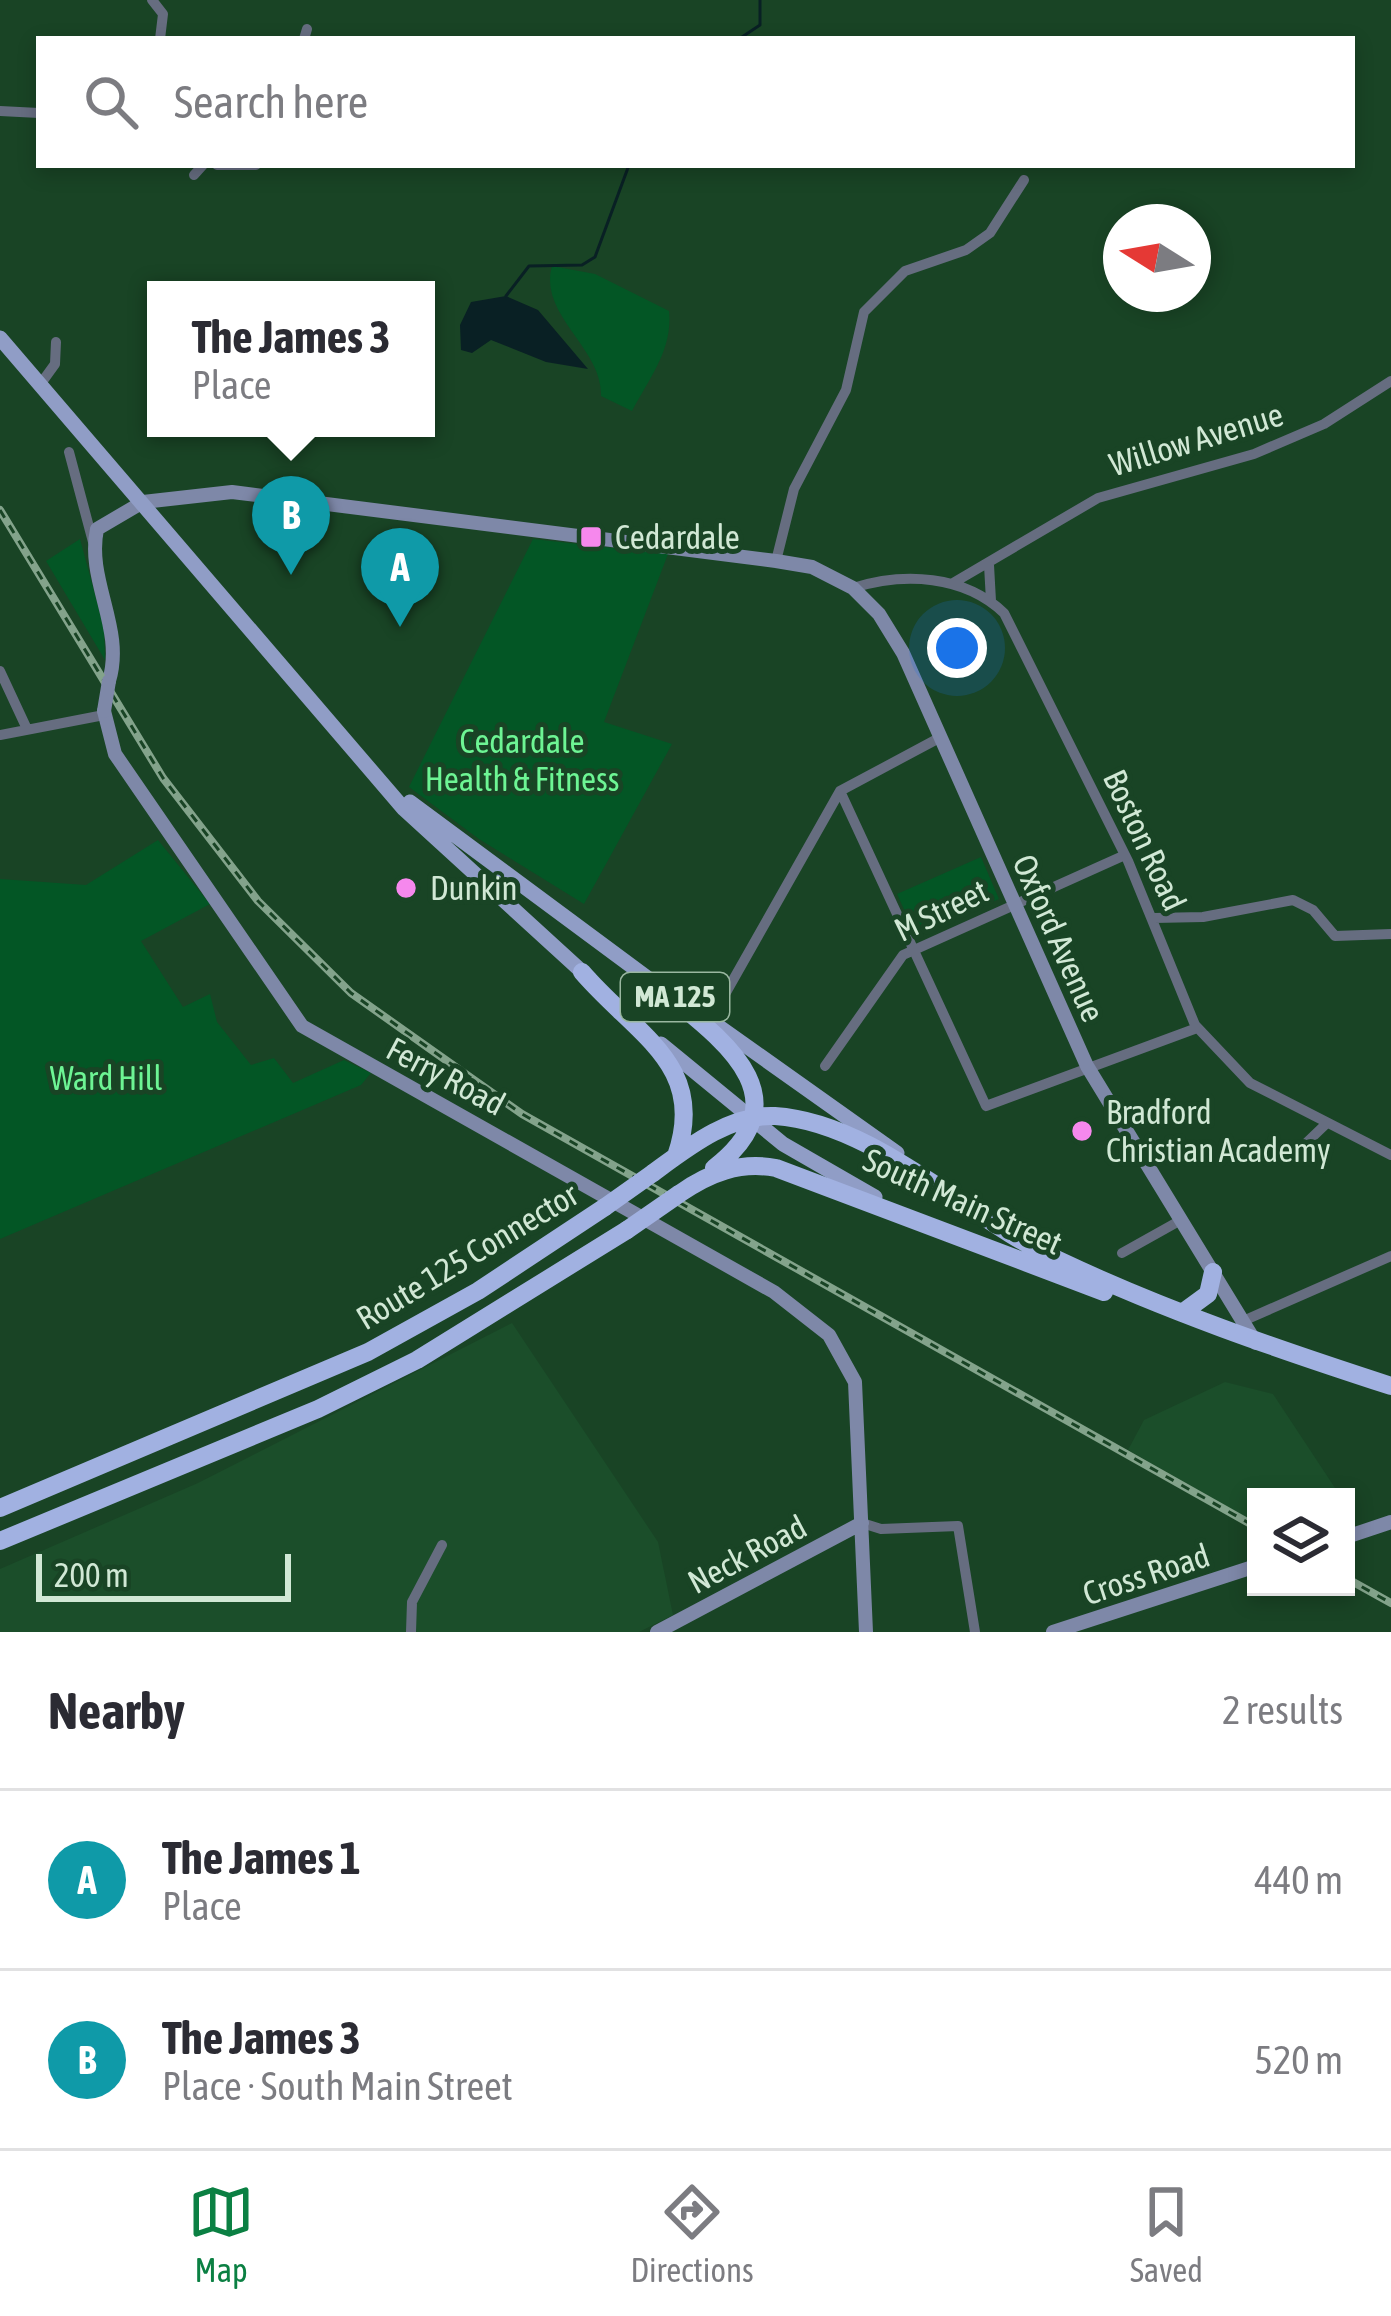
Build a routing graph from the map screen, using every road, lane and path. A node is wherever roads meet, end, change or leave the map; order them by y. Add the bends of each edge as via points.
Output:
1 (152, 0) edge
2 (160, 36) edge
3 (0, 111) edge
4 (36, 113) edge
5 (1024, 180) dead end
6 (0, 338) edge
7 (56, 342) dead end
8 (1391, 380) edge
9 (42, 382) junction
10 (69, 452) dead end
11 (143, 502) junction
12 (94, 545) junction
13 (776, 561) junction
14 (988, 565) junction
15 (953, 583) junction
16 (853, 588) junction
17 (991, 601) junction
18 (0, 671) edge
19 (104, 713) junction
20 (27, 730) junction
21 (0, 735) edge
22 (940, 737) junction
23 (840, 791) junction
24 (394, 795) junction
25 (1125, 855) junction
26 (1015, 904) junction
27 (1154, 918) junction
28 (1391, 934) edge
29 (913, 948) junction
30 (582, 972) junction
31 (652, 982) junction
32 (724, 996) dead end
33 (1197, 1028) junction
34 (825, 1066) dead end
35 (1087, 1066) junction
36 (751, 1118) junction
37 (1327, 1123) junction
38 (1302, 1147) dead end
39 (1391, 1155) edge
40 (676, 1156) junction
41 (707, 1176) junction
42 (950, 1197) junction
43 (904, 1215) junction
44 (1181, 1220) junction
45 (1122, 1253) dead end
46 (1391, 1256) edge
47 (1213, 1272) junction
48 (1182, 1313) junction
49 (1243, 1321) junction
50 (1212, 1326) junction
51 (1256, 1343) junction
52 (1391, 1386) edge
53 (0, 1508) edge
54 (1391, 1522) edge
55 (862, 1523) junction
56 (1355, 1534) edge
57 (0, 1545) edge
58 (442, 1545) dead end
59 (1247, 1568) edge
60 (411, 1632) edge
61 (657, 1632) edge
62 (866, 1632) edge
63 (975, 1632) edge
64 (1053, 1632) edge

1 - 2 street via 161,11
3 - 4 street
5 - 13 street via 990,233 905,271 864,313 846,390 794,489
6 - 9 main road, South Main Street / MA 125
7 - 9 street via 55,364
8 - 14 street, Willow Avenue via 1324,424 1254,454 1098,498
9 - 11 main road, South Main Street / MA 125
10 - 12 street
11 - 12 street via 102,523
11 - 13 street via 258,494
11 - 24 main road, South Main Street / MA 125
12 - 19 street, bridge via 115,645
13 - 16 street, Oxford Avenue via 812,567
14 - 15 street, Willow Avenue
14 - 17 street
15 - 16 street, Boston Road via 883,579
15 - 17 street, Boston Road
16 - 22 street, Oxford Avenue via 888,627
17 - 25 street, Boston Road via 1015,628
18 - 20 street
19 - 20 street
19 - 55 street, Ferry Road via 115,754 302,1026 774,1292 830,1335 859,1401
20 - 21 street
22 - 23 street
22 - 26 street, Oxford Avenue
23 - 29 street
23 - 32 street
24 - 30 main road, South Main Street / MA 125
24 - 31 main road, South Main Street / MA 125
25 - 26 street, M Street
25 - 27 street, Boston Road
26 - 29 street, M Street
26 - 35 street, Oxford Avenue
27 - 28 street via 1293,900 1335,936
27 - 33 street, Boston Road
29 - 34 street, M Street via 879,981
29 - 35 street via 986,1106
30 - 36 main road, South Main Street / MA 125
30 - 40 highway via 682,1084 688,1116
31 - 36 highway via 739,1056 753,1084
31 - 42 main road, South Main Street / MA 125
33 - 35 street
33 - 37 street, Boston Road via 1250,1083
35 - 44 street, Oxford Avenue
36 - 40 highway, Route 125 Connector
36 - 41 highway via 737,1149
36 - 42 highway via 828,1127
36 - 43 main road, South Main Street / MA 125 via 813,1165
37 - 38 street
37 - 39 street, Boston Road
40 - 53 highway, Route 125 Connector, bridge via 478,1291 368,1352
41 - 43 highway, Route 125 Connector via 767,1166
41 - 57 highway, Route 125 Connector, bridge via 417,1360
42 - 48 highway, South Main Street / MA 125 via 1055,1259
43 - 50 highway, South Main Street / MA 125
44 - 45 street
44 - 47 street, Oxford Avenue
46 - 49 street
47 - 48 highway via 1208,1294
47 - 49 street, Oxford Avenue
48 - 50 highway, South Main Street / MA 125
49 - 51 street, Oxford Avenue
50 - 51 highway, South Main Street / MA 125
51 - 52 highway, MA 125
54 - 56 street
55 - 61 street, Neck Road
55 - 62 street, Ferry Road
55 - 63 street via 958,1526
58 - 60 street via 416,1590
59 - 64 street, Cross Road

